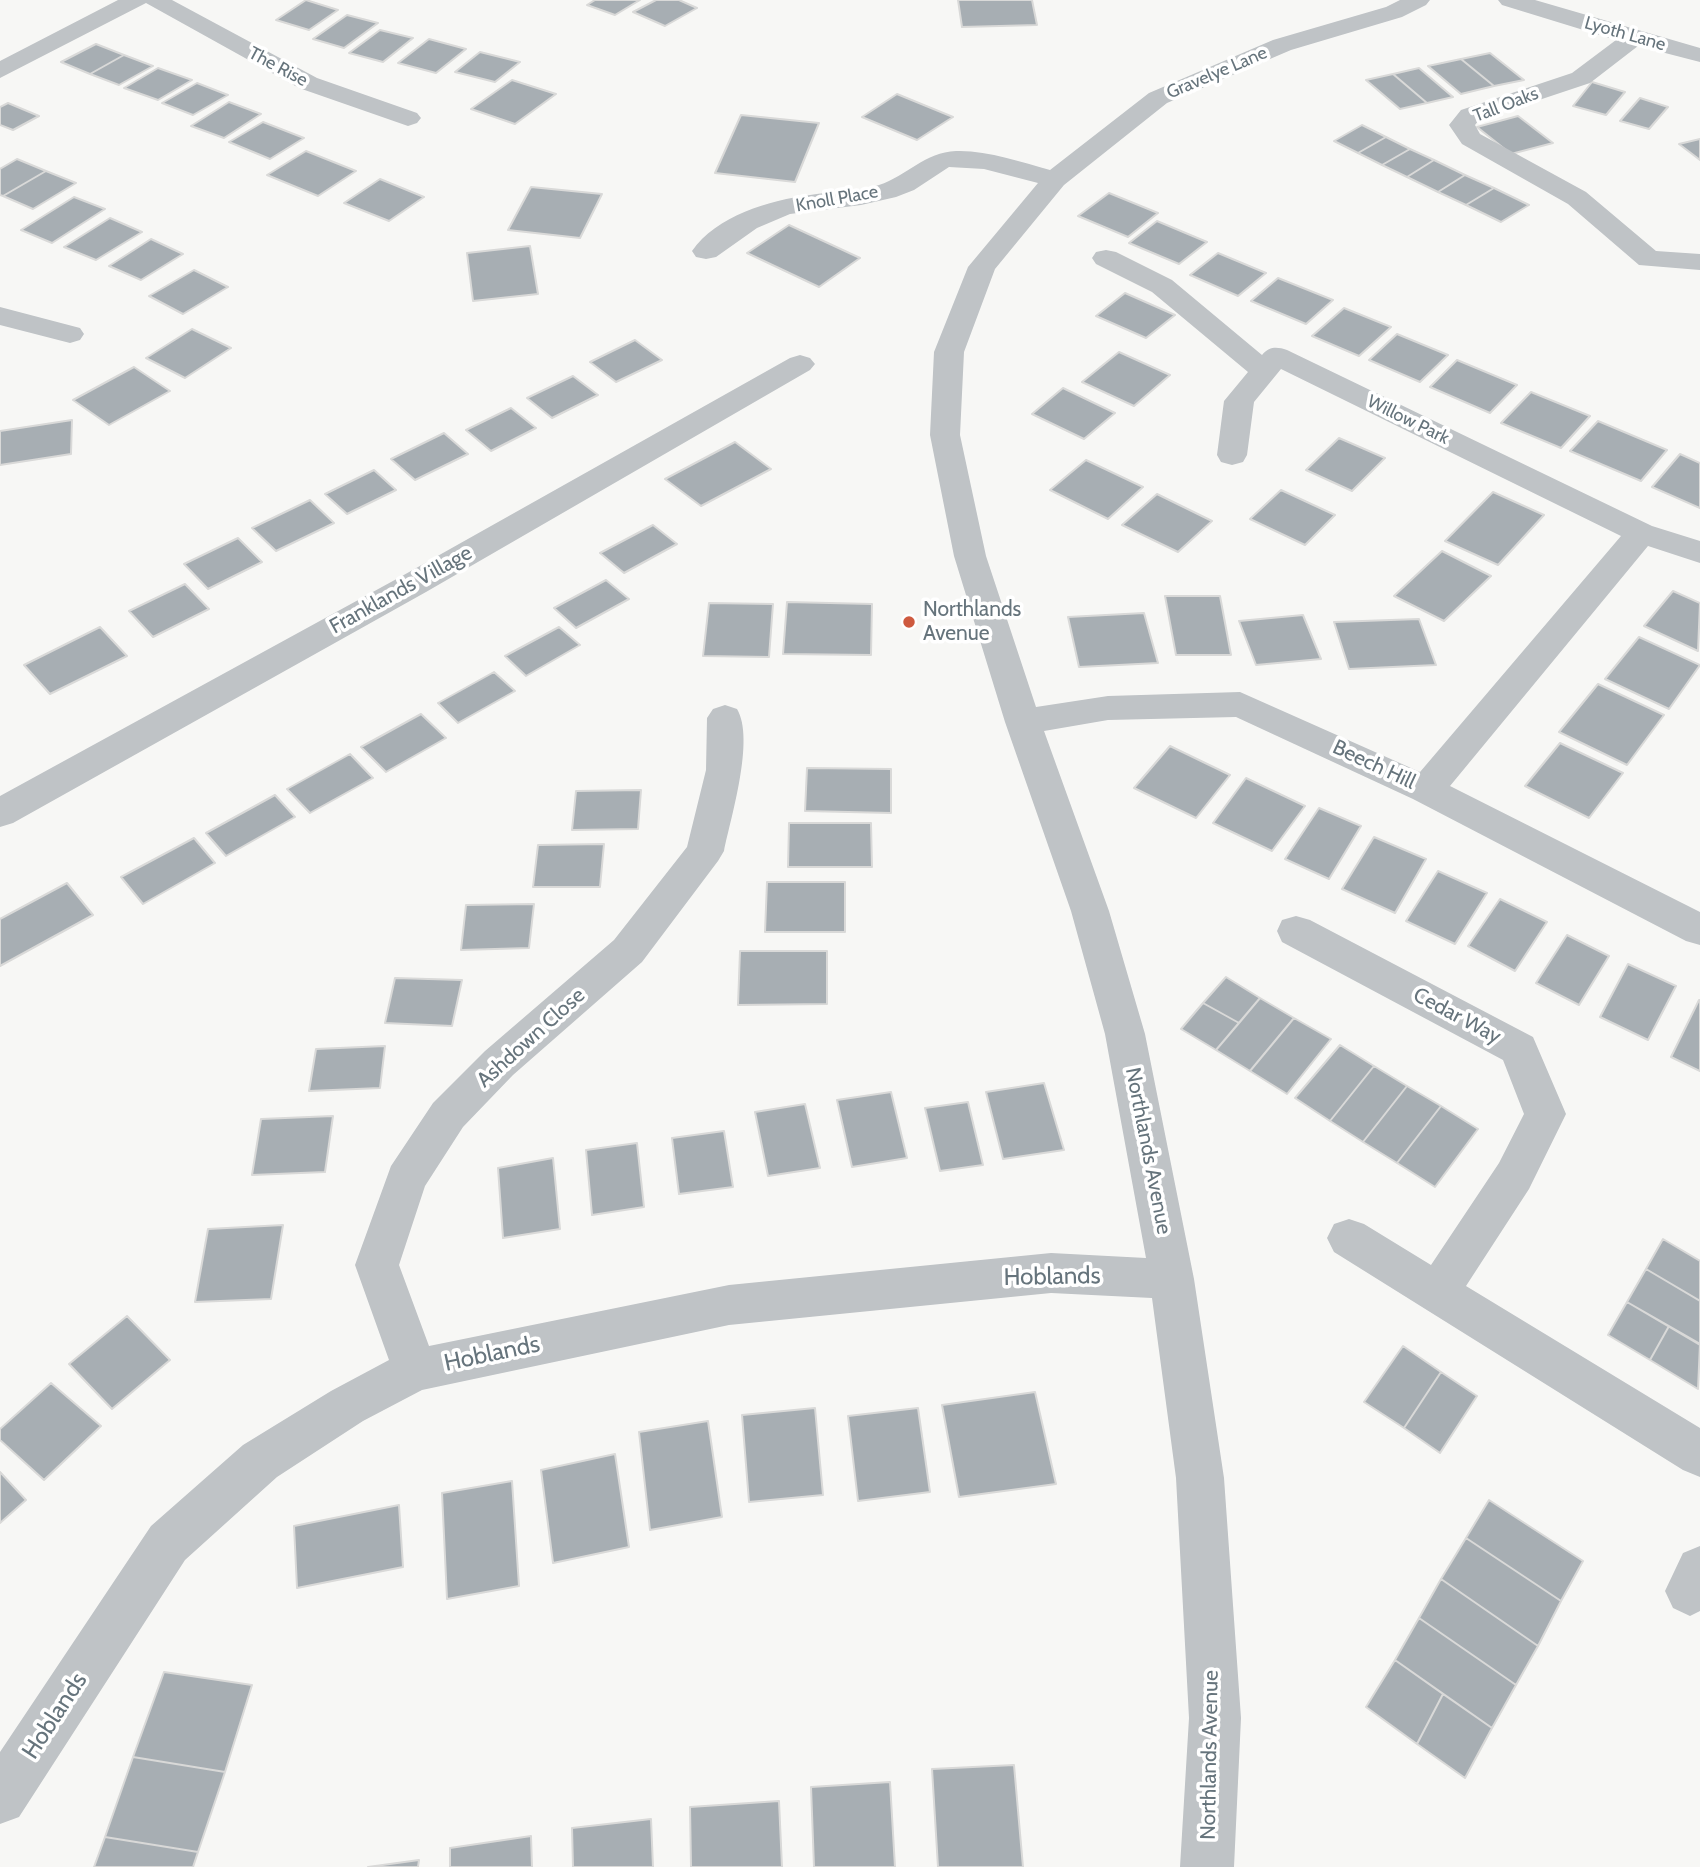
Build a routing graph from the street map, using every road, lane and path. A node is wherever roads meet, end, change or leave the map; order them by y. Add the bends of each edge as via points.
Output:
1 (136, 0) edge
2 (155, 0) edge
3 (1418, 0) edge
4 (1510, 0) edge
5 (1634, 38) junction
6 (1700, 55) edge
7 (0, 71) edge
8 (408, 118) dead end
9 (1049, 187) junction
10 (706, 251) dead end
11 (1106, 258) dead end
12 (1700, 262) edge
13 (0, 316) edge
14 (70, 334) dead end
15 (800, 364) dead end
16 (1264, 371) junction
17 (1231, 455) dead end
18 (1641, 533) junction
19 (1700, 552) edge
20 (725, 718) dead end
21 (1023, 722) junction
22 (1426, 789) junction
23 (0, 813) edge
24 (1700, 930) edge
25 (1296, 931) dead end
26 (1349, 1238) dead end
27 (1172, 1279) junction
28 (1437, 1293) junction
29 (415, 1370) junction
30 (1700, 1454) edge
31 (0, 1798) edge
32 (1207, 1867) edge

1 - 7 street
2 - 8 street, The Rise via 308,83
3 - 9 street, Gravelye Lane via 1394,12 1282,45 1158,98
4 - 5 street, Lyoth Lane
5 - 6 street, Lyoth Lane
5 - 12 street, Tall Oaks via 1581,78 1469,116 1462,125 1471,139 1577,198 1649,259
9 - 10 street, Knoll Place via 987,162 946,159 900,187 760,215
9 - 21 street, Northlands Avenue via 982,267 949,352 945,435 970,556
11 - 16 street via 1162,286
13 - 14 street
15 - 23 street, Franklands Village
16 - 17 street via 1239,401
16 - 18 street, Willow Park via 1277,356
18 - 19 street, Willow Park
18 - 22 street
20 - 29 street, Ashdown Close via 724,770 705,851 628,951 499,1063 448,1115 406,1179 377,1265
21 - 22 street, Beech Hill via 1108,708 1240,704
21 - 27 street, Northlands Avenue via 1090,911 1125,1034
22 - 24 street, Beech Hill
25 - 28 street, Cedar Way via 1519,1049 1545,1114 1514,1176
26 - 28 street
27 - 29 street, Hoblands via 1051,1273 729,1305
27 - 32 street, Northlands Avenue via 1200,1478 1215,1718
28 - 30 street
29 - 31 street, Hoblands via 260,1461 168,1543

